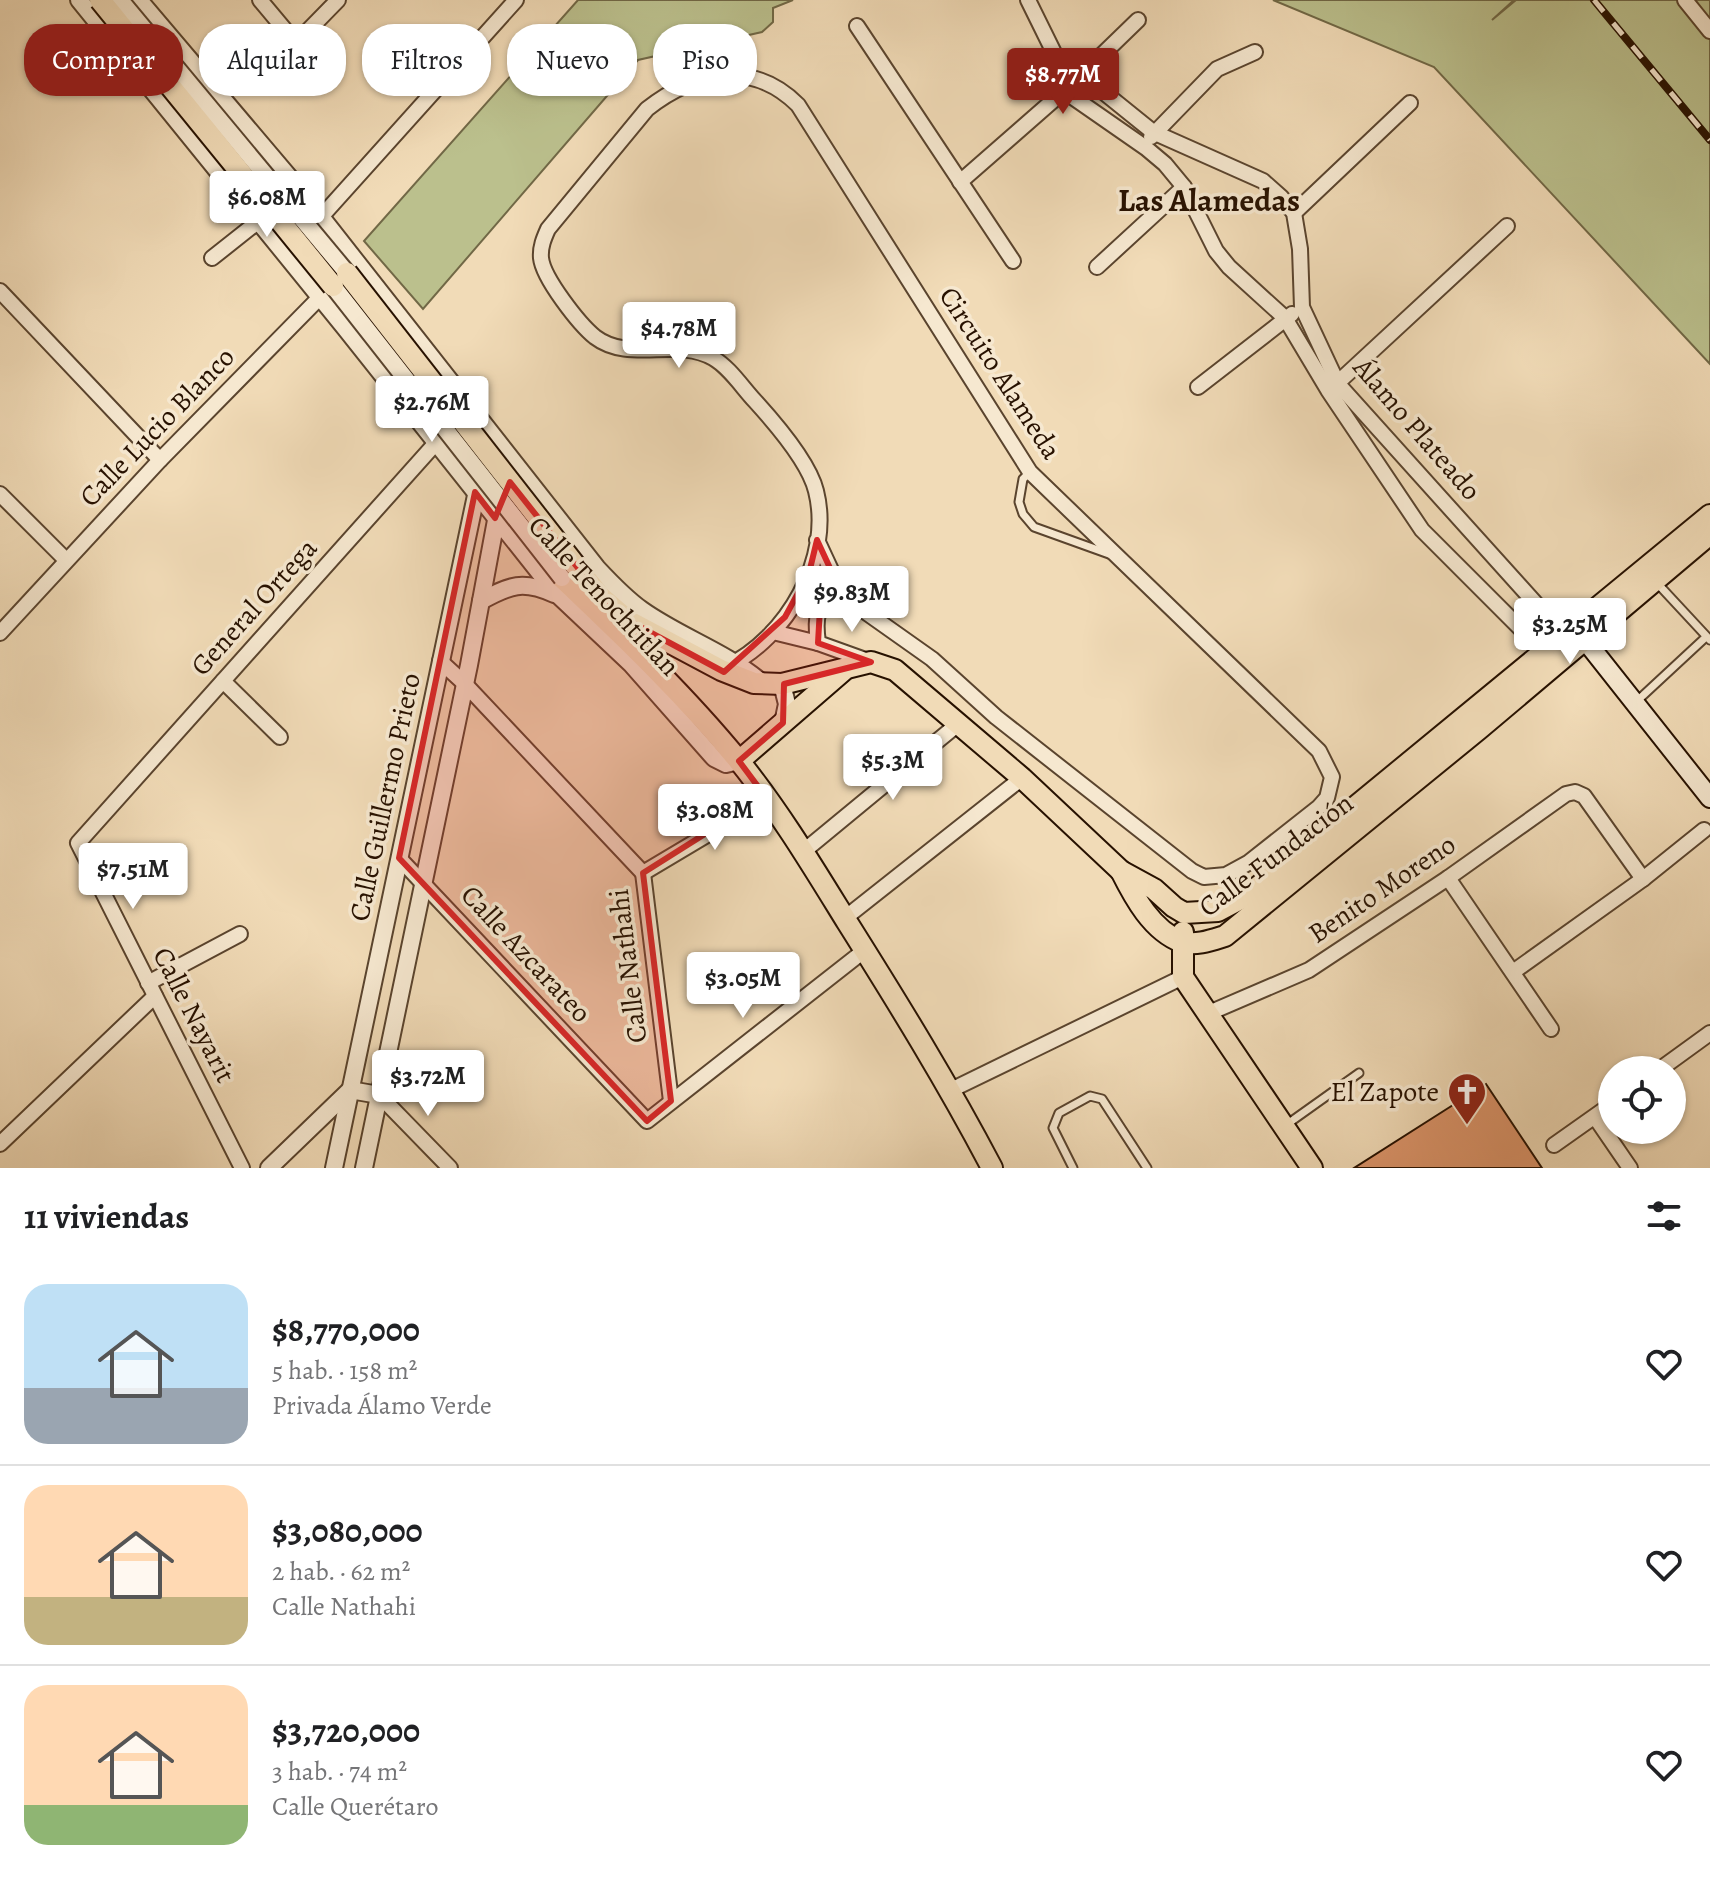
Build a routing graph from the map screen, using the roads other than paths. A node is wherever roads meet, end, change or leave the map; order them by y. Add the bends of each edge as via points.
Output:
1 (79, 0) edge
2 (100, 0) edge
3 (120, 0) edge
4 (139, 0) edge
5 (260, 0) edge
6 (338, 0) edge
7 (516, 0) edge
8 (1028, 0) edge
9 (1685, 0) edge
10 (1138, 20) dead end
11 (857, 26) dead end
12 (1710, 31) edge
13 (1255, 52) dead end
14 (1063, 71) junction
15 (1080, 77) junction
16 (1064, 91) junction
17 (1410, 103) dead end
18 (1153, 132) junction
19 (1146, 148) junction
20 (960, 182) junction
21 (1184, 187) junction
22 (300, 190) junction
23 (1294, 213) junction
24 (321, 217) junction
25 (258, 221) junction
26 (1507, 226) dead end
27 (212, 258) dead end
28 (1013, 261) dead end
29 (1097, 267) dead end
30 (339, 279) junction
31 (0, 291) edge
32 (1302, 307) junction
33 (1285, 318) junction
34 (1198, 387) dead end
35 (1333, 387) junction
36 (470, 405) junction
37 (497, 440) junction
38 (437, 442) junction
39 (160, 460) junction
40 (517, 464) junction
41 (1030, 472) junction
42 (475, 492) junction
43 (0, 494) edge
44 (1710, 515) edge
45 (495, 518) junction
46 (1710, 534) edge
47 (817, 540) junction
48 (1115, 556) junction
49 (66, 560) junction
50 (1647, 577) junction
51 (566, 580) junction
52 (843, 596) junction
53 (481, 601) junction
54 (773, 632) junction
55 (0, 633) edge
56 (1708, 639) edge
57 (1585, 640) junction
58 (818, 643) junction
59 (1555, 645) junction
60 (440, 661) junction
61 (871, 662) junction
62 (729, 666) junction
63 (846, 669) junction
64 (223, 681) junction
65 (464, 683) junction
66 (773, 684) junction
67 (1635, 702) junction
68 (783, 723) junction
69 (958, 724) junction
70 (1479, 729) junction
71 (280, 737) dead end
72 (739, 761) junction
73 (1022, 778) junction
74 (765, 796) junction
75 (1710, 798) edge
76 (1704, 830) dead end
77 (78, 843) joint
78 (804, 851) junction
79 (399, 858) junction
80 (1121, 871) junction
81 (643, 873) junction
82 (1448, 878) junction
83 (1643, 879) junction
84 (423, 882) junction
85 (1184, 913) junction
86 (845, 918) junction
87 (240, 934) dead end
88 (1182, 942) junction
89 (865, 950) junction
90 (1513, 972) junction
91 (1183, 977) junction
92 (152, 990) junction
93 (1209, 1013) junction
94 (1551, 1029) dead end
95 (1710, 1033) edge
96 (1678, 1056) edge
97 (1359, 1073) dead end
98 (350, 1090) junction
99 (951, 1090) junction
100 (379, 1095) junction
101 (671, 1101) junction
102 (1598, 1115) edge
103 (1595, 1117) junction
104 (1285, 1125) junction
105 (0, 1144) edge
106 (1554, 1145) dead end
107 (242, 1168) edge
108 (269, 1168) edge
109 (334, 1168) edge
110 (364, 1168) edge
111 (450, 1168) edge
112 (992, 1168) edge
113 (1073, 1168) edge
114 (1147, 1168) edge
115 (1312, 1168) edge
116 (1630, 1168) edge

1 - 25 street
2 - 30 main road, bridge
3 - 30 street, bridge
4 - 22 street
5 - 6 street via 296,43
7 - 24 street
8 - 14 street
9 - 12 street
10 - 15 street
11 - 20 street
13 - 18 street via 1217,69
14 - 15 street
14 - 16 street
15 - 16 street
15 - 18 street
16 - 19 street, Álamo Plateado
16 - 20 street
17 - 23 street
18 - 19 street
18 - 23 street via 1263,181
19 - 21 street, Álamo Plateado
20 - 28 street
21 - 29 street
21 - 33 street, Álamo Plateado via 1216,251
22 - 24 street
22 - 25 street
23 - 32 street, Álamo Plateado
24 - 30 street
25 - 27 street
25 - 30 street
26 - 35 street
30 - 36 street, Calle Tenochtitlan
30 - 38 street, Calle Tenochtitlan
30 - 39 street, Calle Lucio Blanco
30 - 51 main road, Calle Tenochtitlan, bridge
31 - 39 street
32 - 33 street
32 - 35 street, Álamo Plateado
33 - 34 street
33 - 35 street, Álamo Plateado
35 - 59 street, Álamo Plateado
35 - 59 street, Álamo Plateado via 1422,530
36 - 37 street, Calle Tenochtitlan
36 - 38 street, General Ortega
37 - 40 street, Calle Tenochtitlan
37 - 42 street, Calle Guillermo Prieto
38 - 42 street, Calle Tenochtitlan
38 - 64 street, General Ortega
39 - 49 street, Calle Lucio Blanco
40 - 45 street, Calle Guillermo Prieto
40 - 62 street, Calle Tenochtitlan via 622,594
41 - 47 street, Circuito Alameda via 798,105 773,85 749,76 690,83 647,109 548,229 541,248 544,270 597,338 627,349 689,351 721,364 764,410 811,475 820,513
41 - 48 street, Circuito Alameda
41 - 48 lane via 1023,479 1019,502 1034,527
42 - 45 street, Calle Tenochtitlan
42 - 60 street, Calle Guillermo Prieto
43 - 49 street
44 - 50 main road, Calle Fundación
45 - 51 street, Calle Tenochtitlan
45 - 53 street, Calle Guillermo Prieto
46 - 50 main road, Calle Fundación
47 - 52 street, Circuito Alameda
47 - 54 street, Circuito Alameda via 799,595
48 - 52 street, Circuito Alameda via 1319,751 1332,777 1319,807 1226,875 1204,877 1180,864 932,659
49 - 55 street, Calle Lucio Blanco
50 - 56 lane
50 - 57 main road, Calle Fundación
50 - 59 main road, Calle Fundación
51 - 53 street via 507,587
51 - 62 main road via 600,596 629,621
51 - 72 main road, Calle Tenochtitlan via 643,654
52 - 58 street via 820,608 815,621
53 - 65 street, Calle Guillermo Prieto
54 - 58 street
54 - 62 street, Circuito Alameda
56 - 67 lane
57 - 59 street
57 - 67 main road
57 - 70 main road, Calle Fundación
58 - 61 street
59 - 70 street via 1484,714
59 - 85 main road, Calle Fundación via 1248,895 1218,911
60 - 65 street
60 - 79 street, Calle Guillermo Prieto
61 - 63 main road
61 - 69 main road via 903,676
62 - 66 main road
63 - 66 main road
63 - 68 main road
64 - 71 street
64 - 77 street, General Ortega
65 - 81 street
65 - 84 street, Calle Guillermo Prieto
66 - 68 street via 787,704
67 - 75 main road
68 - 72 main road
69 - 73 main road
69 - 78 street
70 - 88 main road, Calle Fundación via 1225,936
72 - 74 main road, Calle Tenochtitlan
73 - 80 main road
73 - 86 street
74 - 78 main road, Calle Tenochtitlan
74 - 81 street, Calle Nathahi
76 - 83 street
77 - 92 street, Calle Nayarit
78 - 86 main road, Calle Tenochtitlan
79 - 84 street, Calle Azcarateo
79 - 98 street, Calle Guillermo Prieto
80 - 85 main road, Calle Fundación
80 - 88 main road, Calle Fundación via 1138,904
81 - 101 street, Calle Nathahi
82 - 83 street, Benito Moreno via 1575,792 1584,796
82 - 90 street
82 - 93 street, Benito Moreno via 1309,970
83 - 90 street
84 - 100 street, Calle Guillermo Prieto
84 - 101 street, Calle Azcarateo via 647,1121
85 - 88 main road
86 - 89 main road, Calle Tenochtitlan
87 - 92 street
88 - 91 main road
89 - 99 main road, Calle Tenochtitlan
89 - 101 street
90 - 94 street
91 - 93 main road
91 - 99 street
92 - 105 street
92 - 107 street, Calle Nayarit
93 - 104 main road
95 - 96 street
97 - 104 lane
98 - 100 street
98 - 108 street
98 - 109 street, Calle Guillermo Prieto
99 - 112 main road, Calle Tenochtitlan
100 - 110 street, Calle Guillermo Prieto
100 - 111 street
102 - 103 street
103 - 106 street
103 - 116 street
104 - 115 main road
113 - 114 lane via 1053,1128 1059,1113 1090,1096 1102,1099

